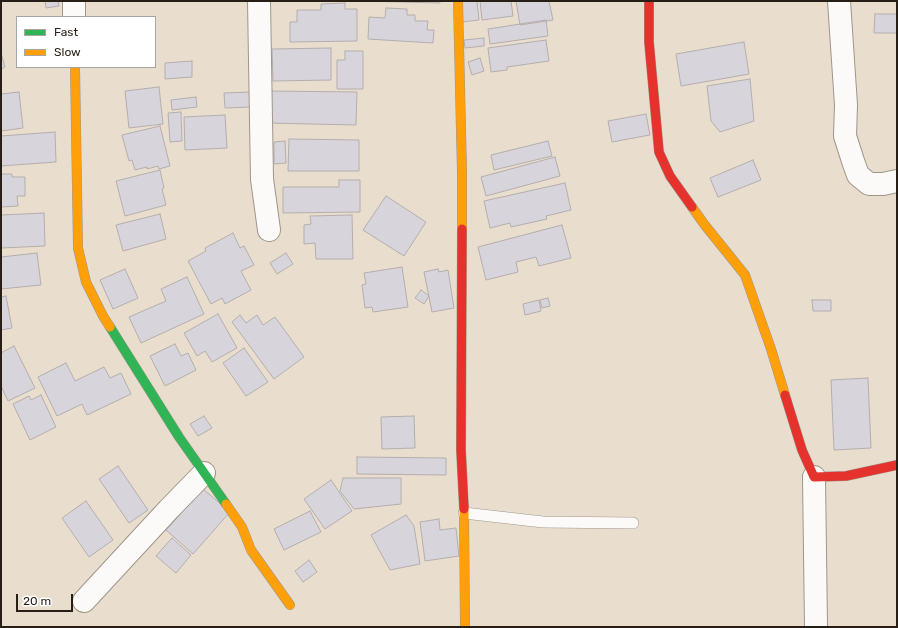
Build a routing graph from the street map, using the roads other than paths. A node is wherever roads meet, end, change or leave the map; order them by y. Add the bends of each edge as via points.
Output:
1 (74, 1) edge
2 (259, 1) edge
3 (458, 1) edge
4 (649, 1) edge
5 (839, 1) edge
6 (74, 16) edge
7 (75, 68) edge
8 (897, 181) edge
9 (269, 230) dead end
10 (897, 466) edge
11 (204, 472) junction
12 (814, 477) junction
13 (464, 513) junction
14 (633, 523) dead end
15 (84, 601) dead end
16 (290, 605) dead end
17 (465, 627) edge
18 (816, 627) edge

1 - 6 street
2 - 9 street via 262,179
3 - 13 street via 462,173 461,450
4 - 12 street via 649,42 659,152 670,176 745,275 802,450
5 - 8 street via 846,105 845,136 853,161 858,175 869,184
7 - 11 street via 78,248 86,282 107,322
10 - 12 street via 846,476
11 - 15 street
11 - 16 street via 242,527 251,550
12 - 18 street
13 - 14 lane via 543,522
13 - 17 street

